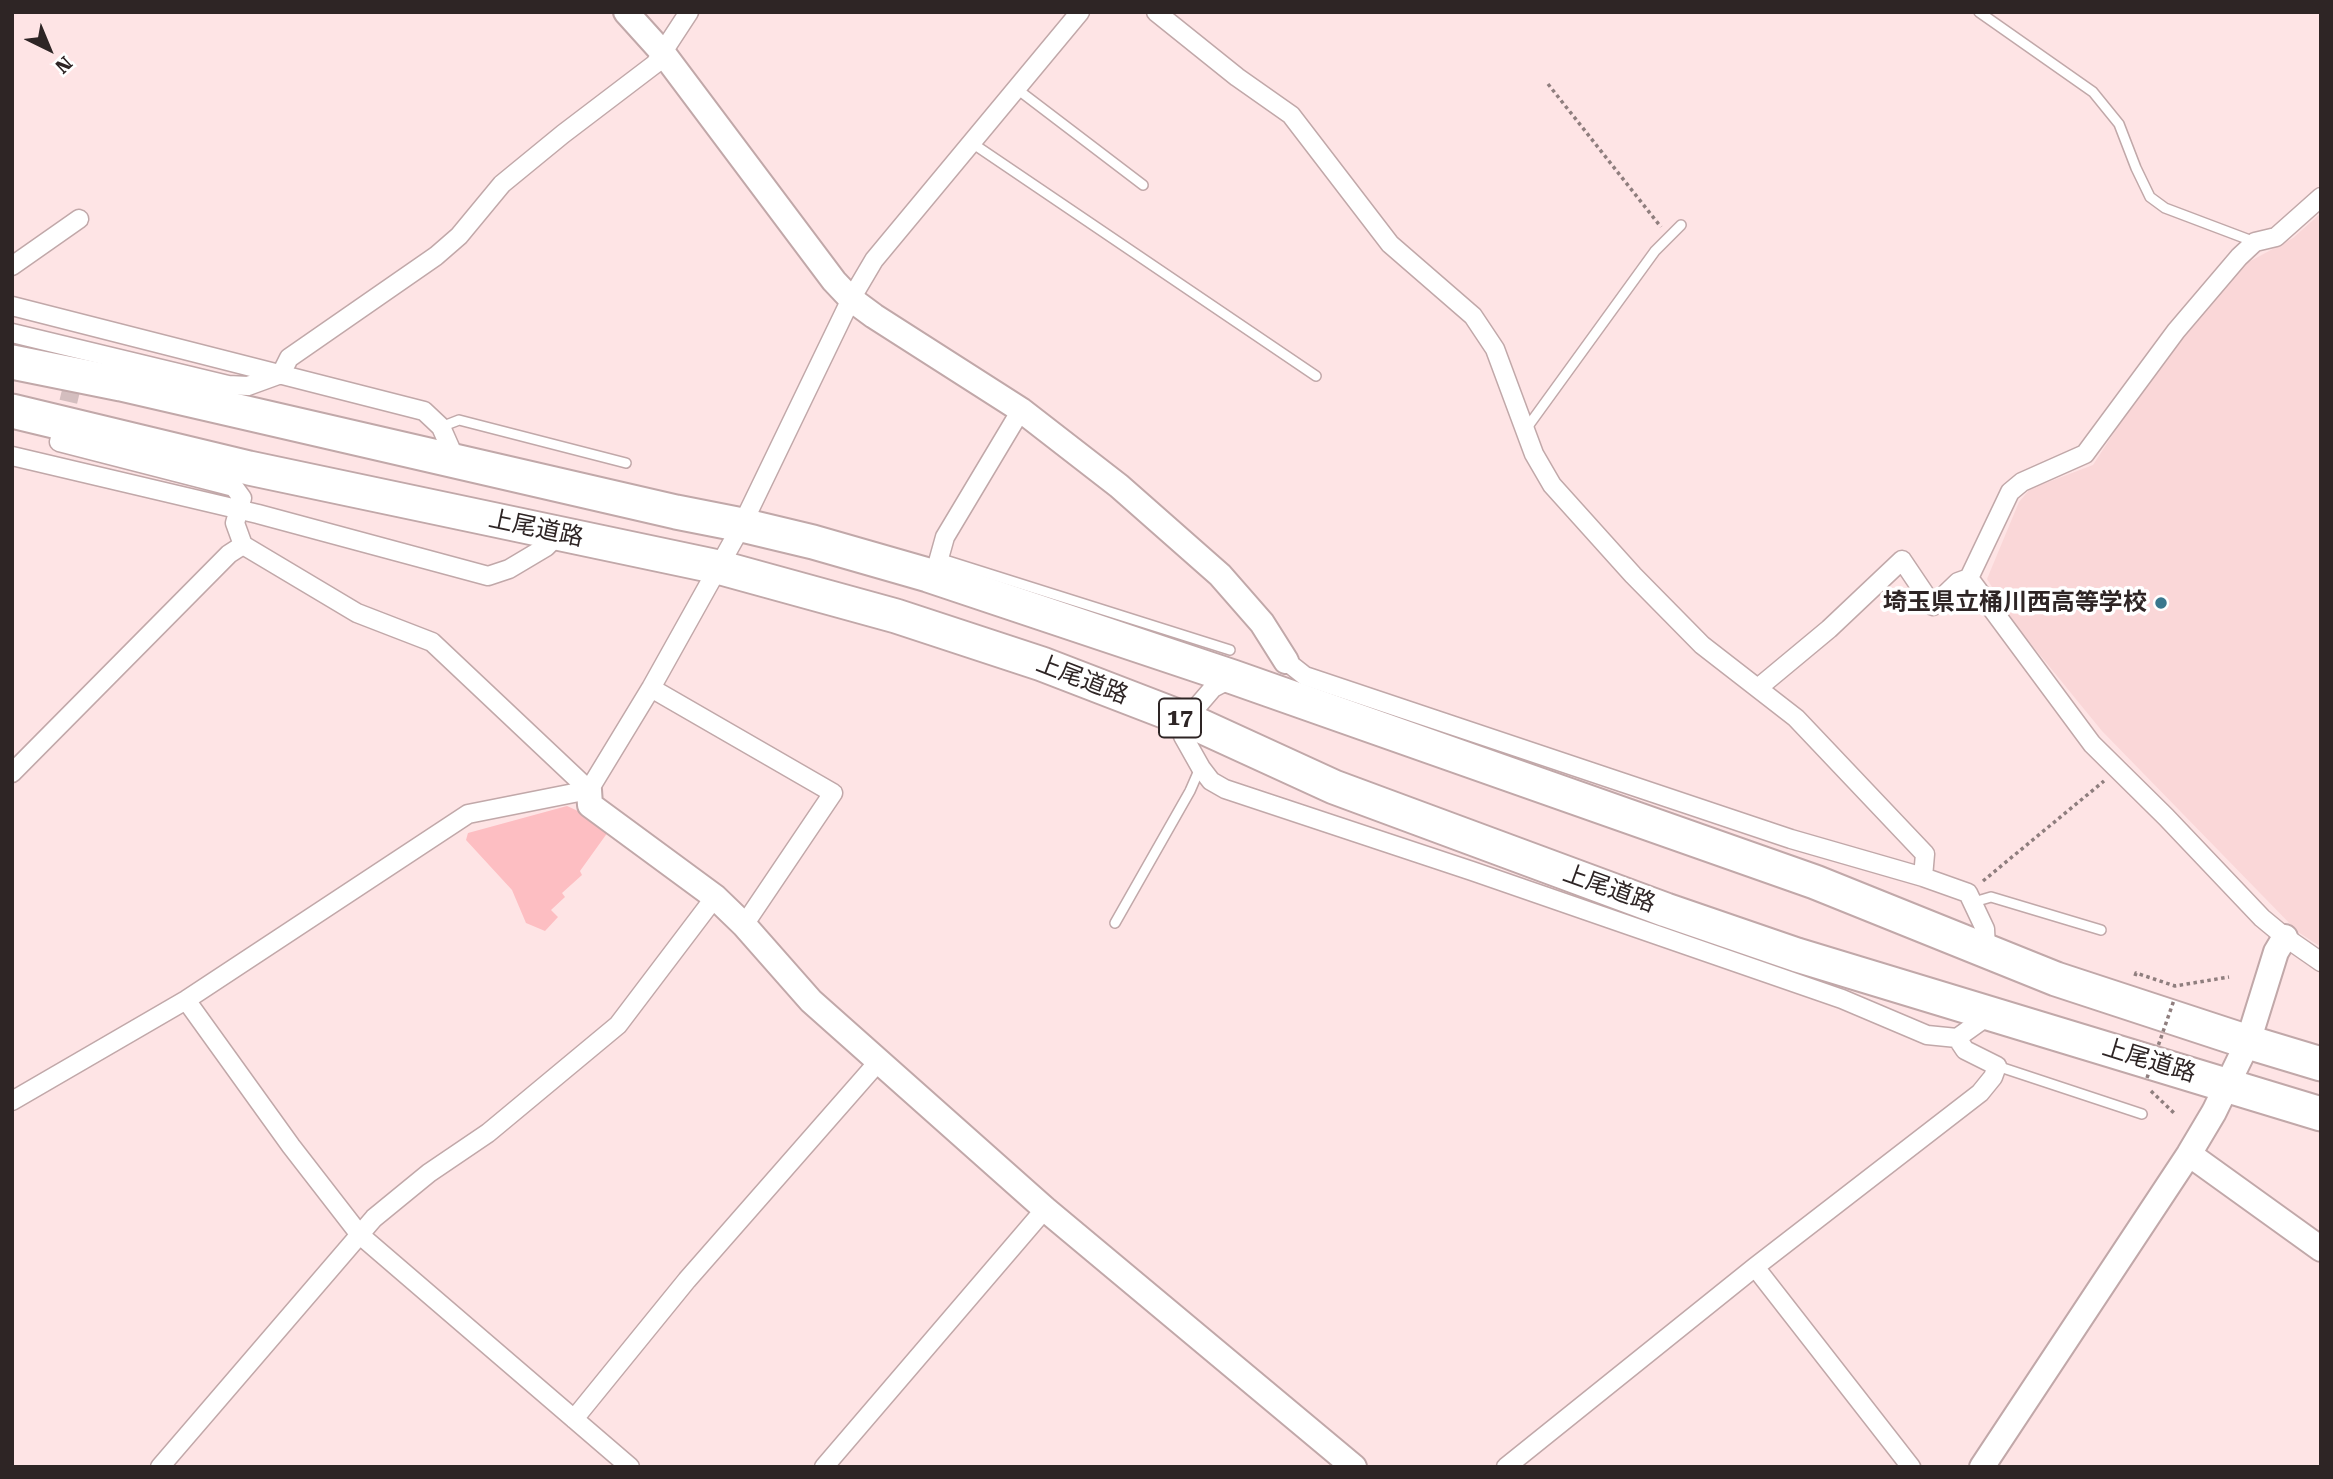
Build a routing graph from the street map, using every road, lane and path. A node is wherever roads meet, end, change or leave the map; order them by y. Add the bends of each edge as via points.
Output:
1 (626, 12) edge
2 (689, 12) edge
3 (1080, 12) edge
4 (1156, 12) edge
5 (1979, 12) edge
6 (663, 53) junction
7 (1548, 84) dead end
8 (1017, 89) junction
9 (972, 143) junction
10 (1143, 185) dead end
11 (2321, 197) edge
12 (79, 219) dead end
13 (1681, 225) dead end
14 (1669, 237) junction
15 (2255, 242) junction
16 (12, 266) edge
17 (851, 299) junction
18 (12, 306) edge
19 (12, 333) edge
20 (12, 362) edge
21 (281, 374) junction
22 (1316, 376) dead end
23 (1021, 410) junction
24 (12, 411) edge
25 (441, 427) junction
26 (1525, 430) junction
27 (61, 433) dead end
28 (12, 456) edge
29 (456, 461) junction
30 (626, 463) dead end
31 (239, 509) junction
32 (741, 525) junction
33 (555, 533) junction
34 (243, 545) junction
35 (718, 567) junction
36 (932, 569) junction
37 (1969, 578) junction
38 (1286, 661) joint
39 (1231, 664) junction
40 (651, 688) junction
41 (1758, 688) junction
42 (1186, 720) junction
43 (1201, 768) junction
44 (2118, 770) junction
45 (12, 773) edge
46 (589, 790) junction
47 (1923, 877) junction
48 (715, 897) junction
49 (1971, 897) junction
50 (1115, 923) dead end
51 (744, 925) junction
52 (2101, 930) dead end
53 (2285, 937) junction
54 (1986, 950) junction
55 (2321, 962) edge
56 (2229, 977) dead end
57 (2175, 986) dead end
58 (186, 1000) junction
59 (2174, 1000) dead end
60 (1992, 1013) junction
61 (1957, 1038) junction
62 (2248, 1042) junction
63 (879, 1060) junction
64 (2321, 1063) edge
65 (1997, 1066) junction
66 (2147, 1078) dead end
67 (2229, 1086) junction
68 (2148, 1088) dead end
69 (12, 1101) edge
70 (2142, 1114) dead end
71 (2175, 1114) dead end
72 (2321, 1114) edge
73 (2189, 1154) junction
74 (1045, 1209) junction
75 (360, 1235) junction
76 (2321, 1249) edge
77 (1755, 1267) junction
78 (574, 1419) junction
79 (160, 1467) edge
80 (629, 1467) edge
81 (824, 1467) edge
82 (1354, 1467) edge
83 (1506, 1467) edge
84 (1911, 1467) edge
85 (1982, 1467) edge

1 - 6 street
2 - 6 street
3 - 8 street
4 - 26 street via 1291,115 1390,244 1473,316 1495,349
5 - 15 lane via 2093,92 2119,124 2150,197 2165,208
6 - 17 street
6 - 21 street via 502,184 436,256 289,358
7 - 14 path
8 - 9 street
8 - 10 lane
9 - 17 street via 874,260
9 - 22 lane
11 - 15 street via 2276,237
12 - 16 street
13 - 14 lane
14 - 26 lane
15 - 37 street via 2176,331 2085,454 2010,492
17 - 23 street
17 - 32 street
18 - 21 street
19 - 21 street via 80,357 228,384 248,386
20 - 29 highway, 上尾道路 / 17
21 - 25 street via 424,411
23 - 36 street via 945,537
23 - 38 street via 1119,486 1220,575 1262,623
24 - 33 highway, 上尾道路 / 17 via 249,468
25 - 29 street
25 - 30 lane via 459,420
26 - 41 street via 1552,485 1587,525 1702,645
27 - 31 street via 59,442 234,487 242,498
28 - 31 street
29 - 32 highway, 上尾道路 / 17
31 - 33 street via 488,576 546,547
31 - 34 street via 234,523
32 - 35 street
32 - 36 highway, 上尾道路 / 17
33 - 35 highway, 上尾道路 / 17
34 - 45 street
34 - 46 street via 357,613 432,642
35 - 40 street
35 - 42 highway, 上尾道路 / 17 via 896,616 1042,664
36 - 39 highway, 上尾道路 / 17
37 - 41 street via 1958,582 1933,606 1902,561
37 - 44 street via 2092,744
38 - 47 street via 1305,676 1791,839
39 - 42 street
39 - 54 highway, 上尾道路 / 17
40 - 46 street
40 - 51 street via 833,793
41 - 47 street via 1796,718 1925,854
42 - 43 street via 1183,736
42 - 60 highway, 上尾道路 / 17 via 1334,787 1542,865 1797,954
43 - 50 lane
43 - 61 street via 1225,789 1842,999 1927,1035
44 - 49 path
44 - 53 street
46 - 48 street via 590,805
46 - 58 street via 468,814
47 - 49 street
48 - 51 street
48 - 75 street via 618,1025 488,1133 429,1173
49 - 52 lane via 1991,897
49 - 54 street via 1984,929
51 - 63 street via 811,1001
53 - 55 street
53 - 62 street via 2276,952
54 - 62 highway, 上尾道路 / 17 via 2056,979
56 - 57 path
58 - 69 street
58 - 75 street
59 - 66 path, bridge
60 - 61 street
60 - 67 highway, 上尾道路 / 17
61 - 65 street via 1965,1050
62 - 64 highway, 上尾道路 / 17
62 - 67 street
63 - 74 street
63 - 78 street via 687,1280
65 - 70 lane
65 - 77 street via 1979,1093
67 - 72 highway, 上尾道路 / 17
67 - 73 street
68 - 71 path
73 - 76 street
73 - 85 street
74 - 81 street
74 - 82 street
75 - 78 street
75 - 79 street
77 - 83 street
77 - 84 street
78 - 80 street

